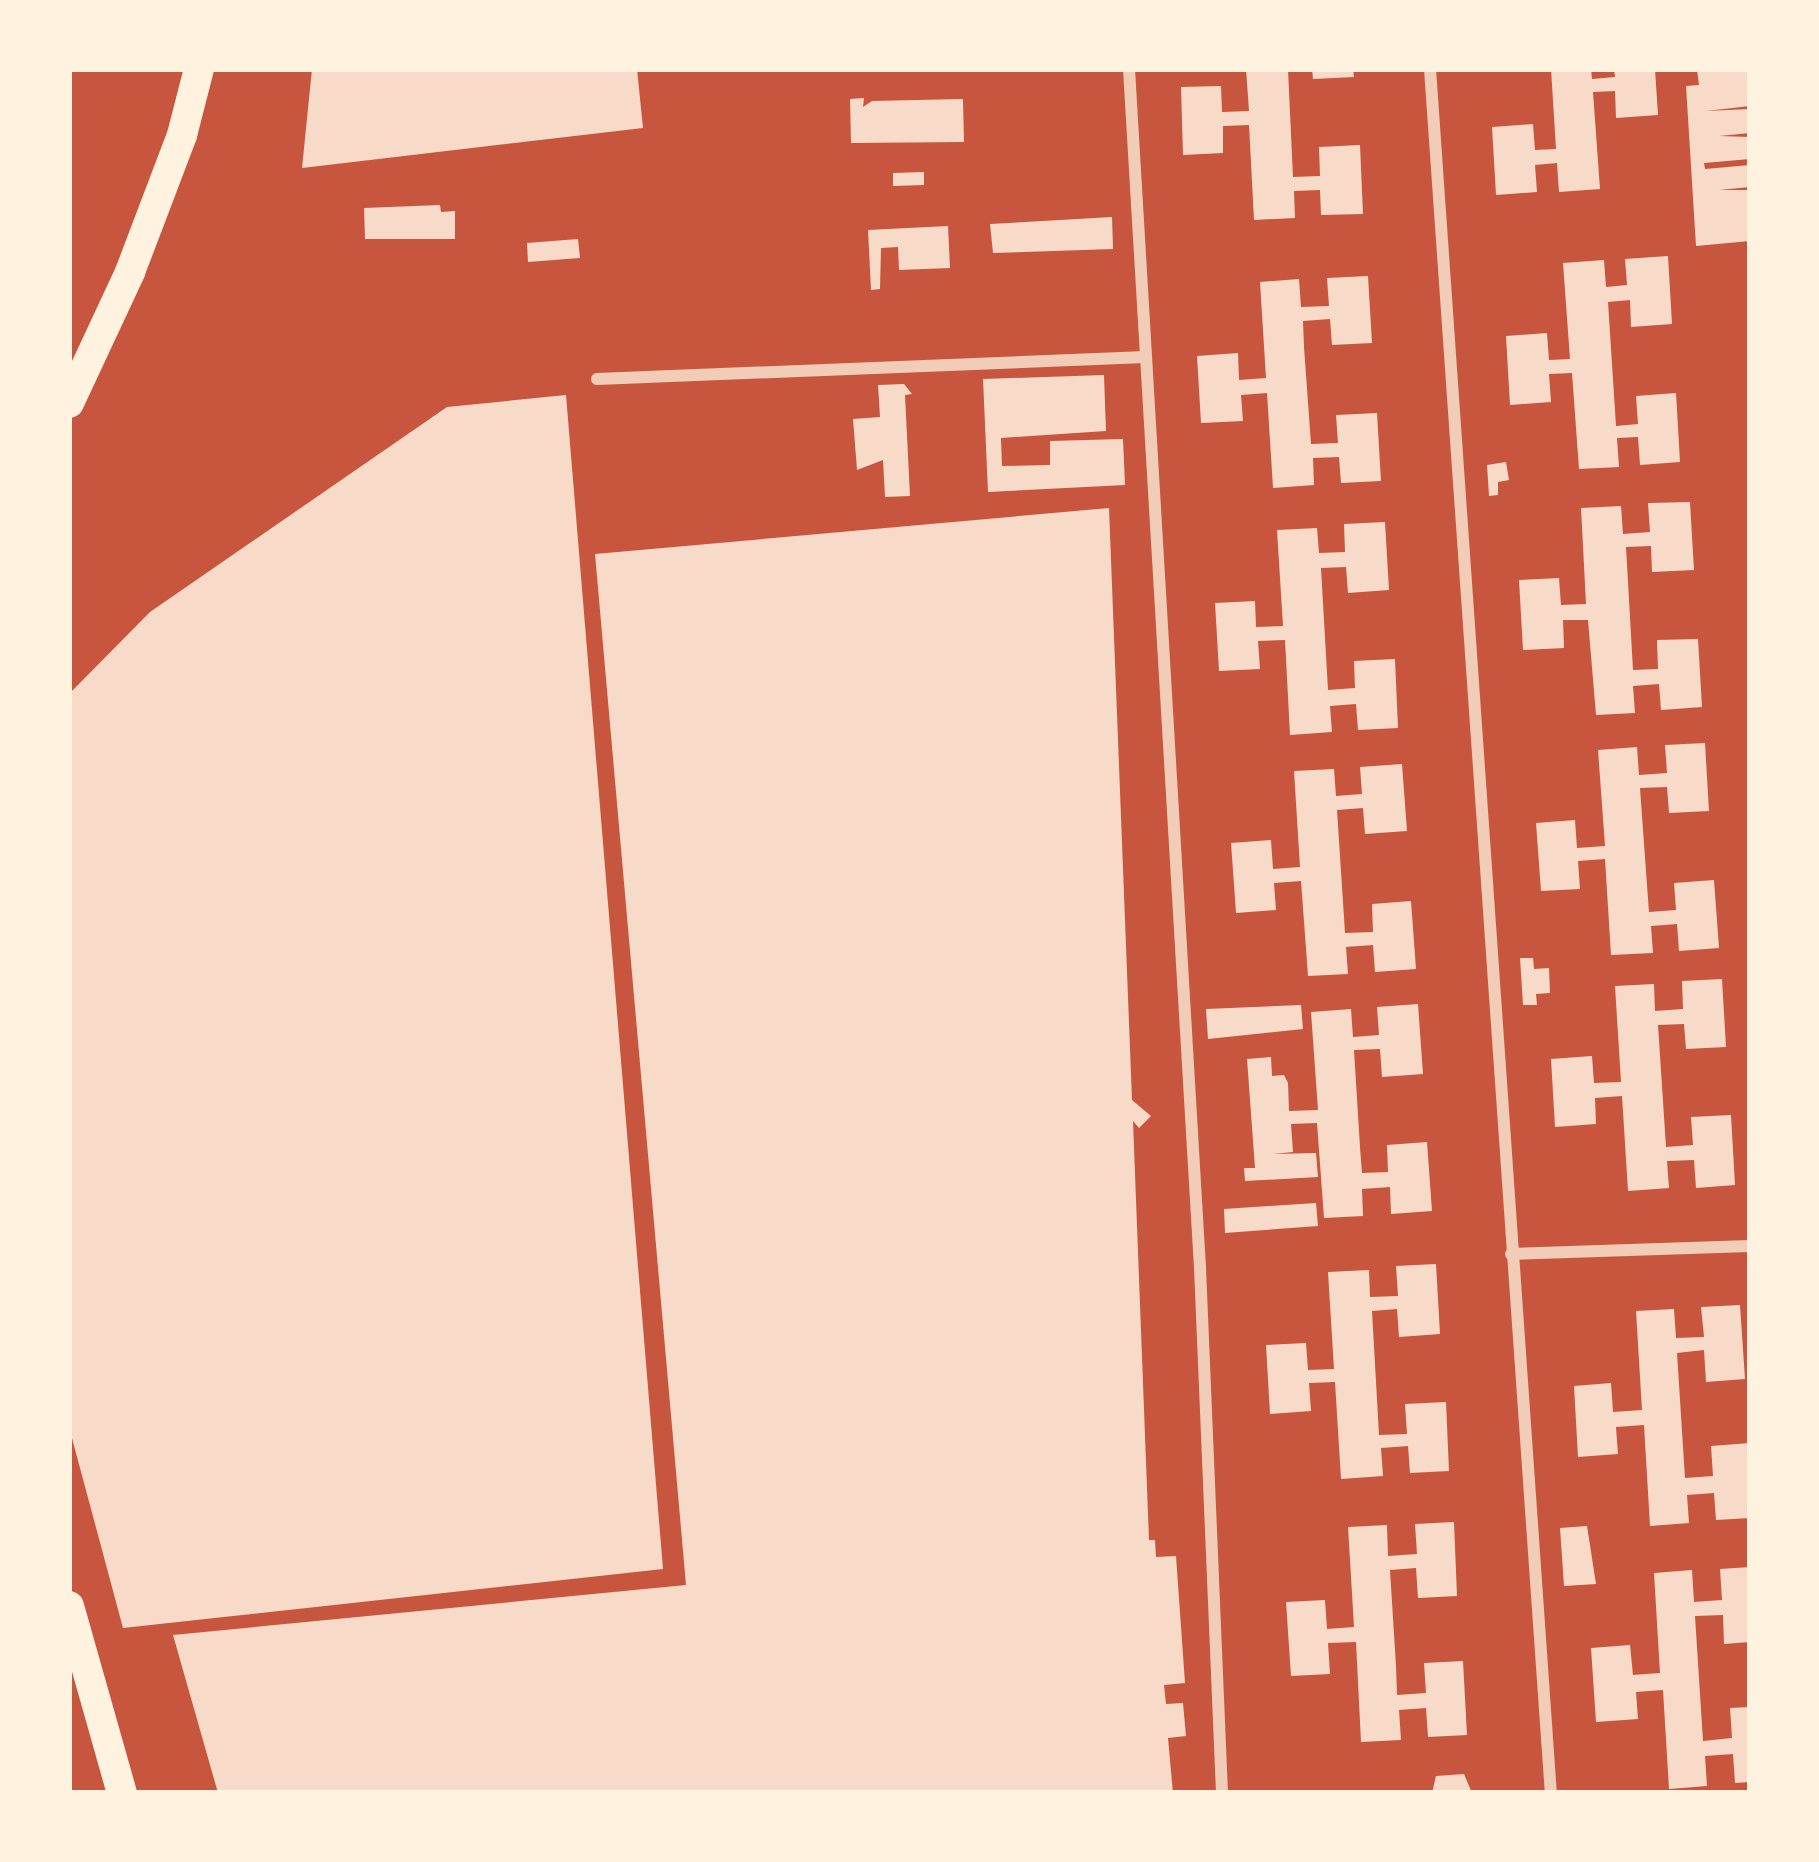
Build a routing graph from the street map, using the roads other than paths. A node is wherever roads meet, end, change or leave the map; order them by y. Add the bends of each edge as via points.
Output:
1 (199, 69) edge
2 (1129, 69) edge
3 (1430, 69) edge
4 (1146, 357) junction
5 (597, 379) dead end
6 (69, 403) edge
7 (1750, 1246) edge
8 (1511, 1254) junction
9 (69, 1606) edge
10 (122, 1793) edge
11 (1222, 1793) edge
12 (1551, 1793) edge

1 - 6 main road via 130,272
2 - 4 street
3 - 8 street
4 - 5 street
4 - 11 street
7 - 8 street
8 - 12 street
9 - 10 main road

